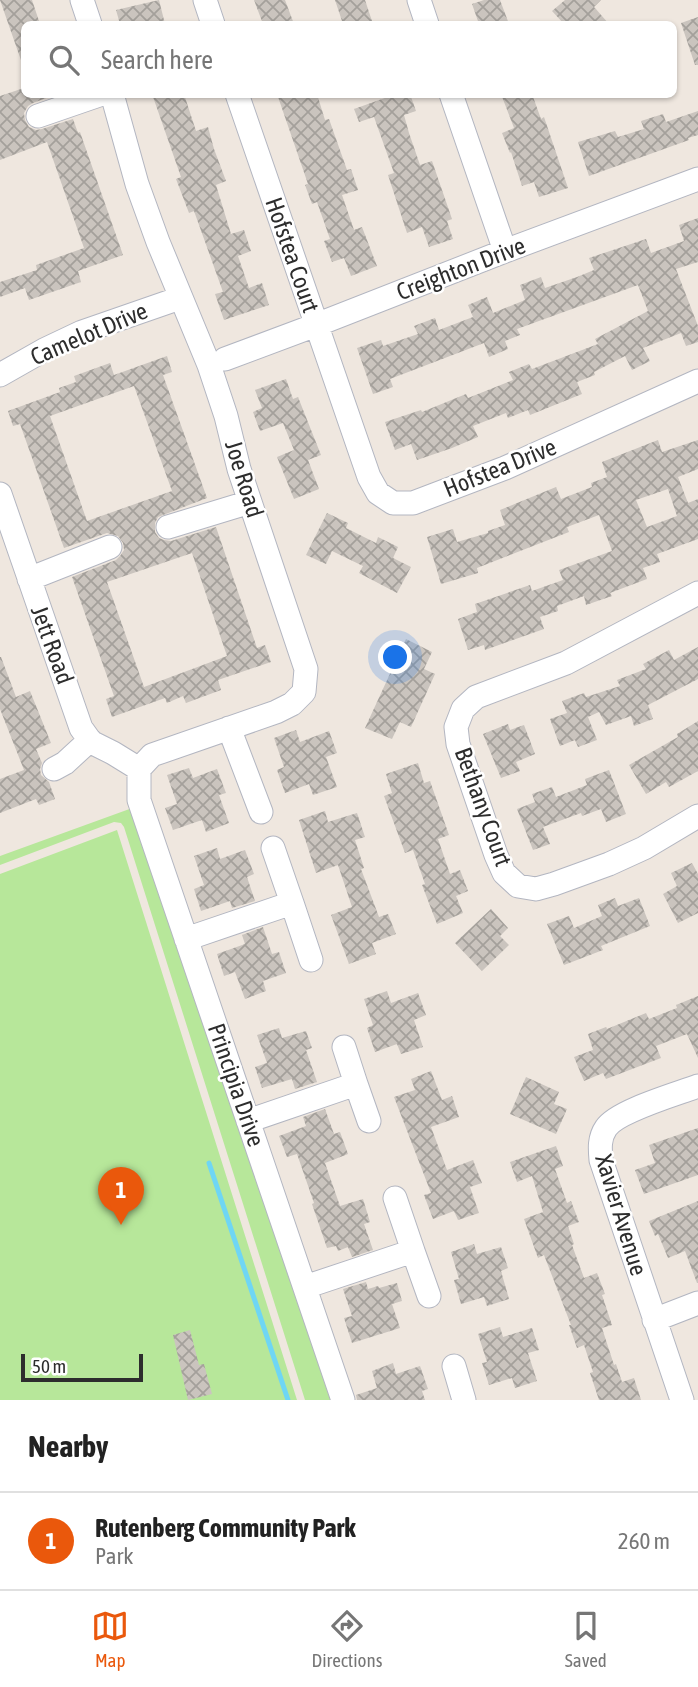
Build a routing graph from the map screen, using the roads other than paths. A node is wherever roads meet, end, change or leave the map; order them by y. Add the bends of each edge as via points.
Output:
1 (82, 0) edge
2 (205, 0) edge
3 (419, 0) edge
4 (89, 21) edge
5 (212, 21) edge
6 (427, 21) edge
7 (90, 98) edge
8 (113, 98) edge
9 (238, 98) edge
10 (453, 98) edge
11 (38, 116) dead end
12 (698, 179) edge
13 (505, 251) junction
14 (180, 298) junction
15 (316, 325) junction
16 (225, 359) dead end
17 (0, 375) edge
18 (698, 381) edge
19 (347, 415) joint
20 (0, 494) edge
21 (250, 502) junction
22 (168, 527) dead end
23 (110, 547) dead end
24 (29, 579) junction
25 (698, 593) edge
26 (229, 728) junction
27 (90, 740) junction
28 (54, 769) dead end
29 (139, 769) junction
30 (261, 811) dead end
31 (698, 817) edge
32 (273, 848) dead end
33 (292, 903) junction
34 (186, 939) junction
35 (311, 960) dead end
36 (344, 1048) dead end
37 (356, 1084) junction
38 (698, 1086) edge
39 (248, 1121) junction
40 (369, 1121) dead end
41 (396, 1198) dead end
42 (413, 1251) junction
43 (306, 1287) junction
44 (429, 1296) dead end
45 (698, 1303) edge
46 (654, 1320) junction
47 (454, 1366) dead end
48 (344, 1400) edge
49 (464, 1400) edge
50 (682, 1400) edge

1 - 4 street
2 - 5 street
3 - 6 street
7 - 11 street
8 - 14 street, Joe Road via 137,184
9 - 15 street, Hofstea Court
10 - 13 street
12 - 13 street, Creighton Drive
13 - 15 street, Creighton Drive
14 - 17 street, Camelot Drive via 82,332
14 - 21 street, Joe Road via 213,378
15 - 16 street, Creighton Drive
15 - 19 street, Hofstea Court
18 - 19 street, Hofstea Drive via 518,463 413,503 393,503 378,493
20 - 24 street, Jett Road
21 - 22 street
21 - 26 street, Joe Road via 306,669 304,692 292,705
23 - 24 street
24 - 27 street, Jett Road via 81,728
25 - 31 street, Bethany Court via 566,663 476,697 463,709 456,727 496,855 504,873 518,886 536,889 609,864
26 - 29 street, Joe Road via 152,755
26 - 30 street
27 - 28 street
27 - 29 street
29 - 34 street, Principia Drive via 139,800
32 - 33 street
33 - 34 street
33 - 35 street
34 - 39 street, Principia Drive
36 - 37 street
37 - 39 street
37 - 40 street
38 - 46 street, Xavier Avenue via 620,1116 606,1127 599,1143
39 - 43 street, Principia Drive
41 - 42 street
42 - 43 street
42 - 44 street
43 - 48 street, Principia Drive
45 - 46 street
46 - 50 street, Xavier Avenue
47 - 49 street

